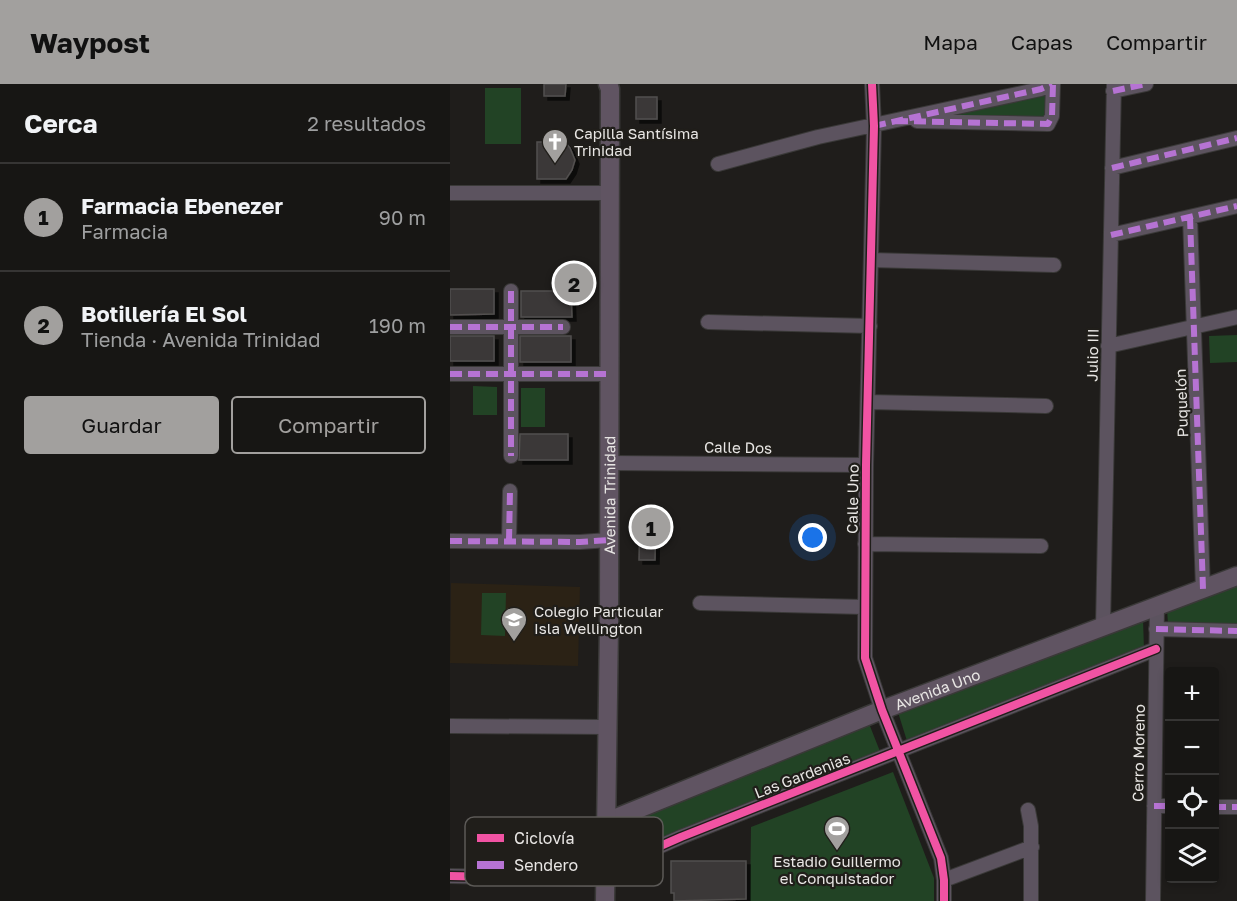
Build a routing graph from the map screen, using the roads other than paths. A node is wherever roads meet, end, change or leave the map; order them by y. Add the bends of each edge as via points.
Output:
1 (872, 84) edge
2 (1052, 84) edge
3 (1146, 84) edge
4 (610, 86) edge
5 (1114, 88) edge
6 (896, 121) junction
7 (874, 126) junction
8 (1237, 138) edge
9 (718, 164) dead end
10 (1112, 168) junction
11 (450, 193) edge
12 (609, 193) junction
13 (1237, 206) edge
14 (1190, 217) junction
15 (1110, 235) junction
16 (871, 260) junction
17 (1054, 265) dead end
18 (511, 291) dead end
19 (1237, 317) edge
20 (708, 322) dead end
21 (870, 326) junction
22 (1195, 326) junction
23 (450, 327) edge
24 (511, 327) junction
25 (563, 327) dead end
26 (1108, 346) junction
27 (450, 374) edge
28 (511, 374) junction
29 (610, 375) junction
30 (868, 402) junction
31 (1046, 406) dead end
32 (511, 456) dead end
33 (609, 463) junction
34 (866, 465) junction
35 (510, 491) dead end
36 (609, 540) junction
37 (450, 541) edge
38 (509, 541) junction
39 (865, 544) junction
40 (1041, 546) dead end
41 (1237, 576) edge
42 (1203, 589) junction
43 (700, 603) dead end
44 (1157, 606) junction
45 (864, 607) junction
46 (1103, 627) junction
47 (1156, 629) junction
48 (1237, 631) edge
49 (1156, 649) junction
50 (882, 710) junction
51 (450, 726) edge
52 (607, 727) junction
53 (899, 751) junction
54 (1154, 806) junction
55 (1165, 806) edge
56 (1219, 807) edge
57 (1237, 807) edge
58 (1028, 810) dead end
59 (606, 817) edge
60 (618, 817) edge
61 (663, 844) edge
62 (1032, 847) junction
63 (450, 876) edge
64 (465, 876) edge
65 (944, 880) junction
66 (605, 886) edge
67 (604, 901) edge
68 (944, 901) edge
69 (1031, 901) edge
70 (1153, 901) edge

1 - 7 street, Calle Uno
2 - 6 street
2 - 6 street via 1052,116 1048,124
3 - 5 street
4 - 12 main road, Avenida Trinidad
5 - 10 street, Julio III
6 - 7 street
7 - 9 street
7 - 16 street, Calle Uno
8 - 10 street
10 - 15 street, Julio III
11 - 12 street
12 - 29 main road, Avenida Trinidad
13 - 14 street
14 - 15 street
14 - 22 street, Puquelón
15 - 26 street, Julio III
16 - 17 street
16 - 21 street, Calle Uno
18 - 24 street
19 - 22 street
20 - 21 street
21 - 30 street, Calle Uno
22 - 26 street
22 - 42 street, Puquelón
23 - 24 street
24 - 25 street
24 - 28 street
26 - 46 street, Julio III
27 - 28 street
28 - 29 street
28 - 32 street
29 - 33 main road, Avenida Trinidad
30 - 31 street
30 - 34 street, Calle Uno
33 - 34 street, Calle Dos
33 - 36 main road, Avenida Trinidad
34 - 39 street, Calle Uno
35 - 38 street
36 - 38 street
36 - 52 main road, Avenida Trinidad
37 - 38 street
39 - 40 street
39 - 45 street, Calle Uno
41 - 42 main road, Avenida Uno
42 - 44 main road, Avenida Uno
43 - 45 street
44 - 46 main road, Avenida Uno
44 - 47 street, Cerro Moreno
45 - 50 street, Calle Uno via 865,658
46 - 50 main road, Avenida Uno
47 - 48 street
47 - 49 street, Cerro Moreno
49 - 53 street, Las Gardenias
49 - 54 street, Cerro Moreno
50 - 53 street, Calle Uno
50 - 60 main road, Avenida Uno
51 - 52 street
52 - 59 main road, Avenida Trinidad
53 - 61 street, Las Gardenias
53 - 65 street, Calle Uno via 941,858
54 - 55 street
54 - 70 street, Cerro Moreno
56 - 57 street
58 - 62 street
62 - 65 street
62 - 69 street
63 - 64 street, Las Gardenias
65 - 68 street, Calle Uno
66 - 67 main road, Avenida Trinidad

